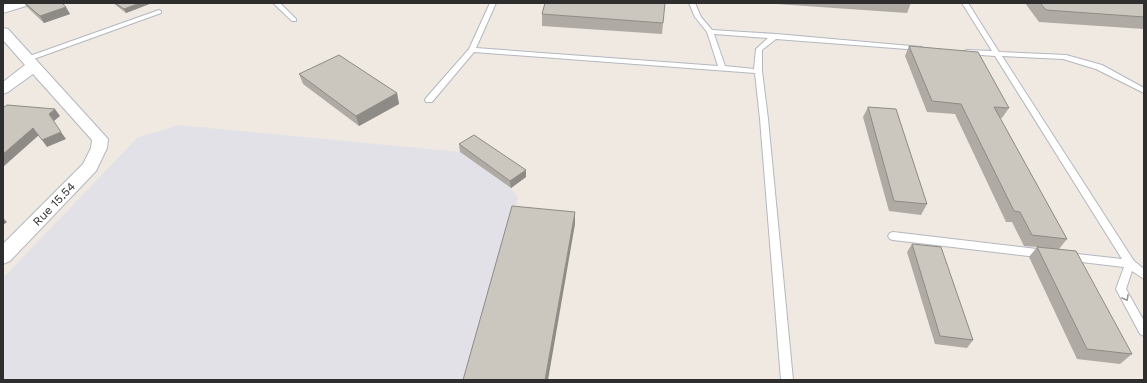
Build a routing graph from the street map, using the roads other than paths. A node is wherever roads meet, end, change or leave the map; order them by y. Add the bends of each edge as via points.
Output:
1 (22, 3) edge
2 (276, 3) edge
3 (493, 3) edge
4 (692, 3) edge
5 (965, 3) edge
6 (3, 9) edge
7 (159, 12) dead end
8 (294, 20) dead end
9 (3, 32) edge
10 (710, 32) junction
11 (776, 36) junction
12 (926, 48) edge
13 (472, 50) junction
14 (958, 51) edge
15 (997, 54) junction
16 (31, 62) junction
17 (722, 67) junction
18 (758, 71) junction
19 (3, 89) edge
20 (1144, 90) edge
21 (430, 100) dead end
22 (893, 236) dead end
23 (3, 256) edge
24 (1130, 264) junction
25 (1144, 275) edge
26 (1144, 331) edge
27 (787, 380) edge

1 - 6 street
2 - 8 lane
3 - 13 lane
4 - 10 lane via 698,17
5 - 15 lane
7 - 16 lane
9 - 16 street
10 - 11 lane
10 - 17 lane
11 - 12 lane
11 - 18 lane via 759,49
13 - 17 lane
13 - 21 lane
14 - 15 lane
15 - 20 lane via 1064,57 1099,67
15 - 24 lane
16 - 19 street
16 - 23 street, Rue 15.54 via 100,138 99,148 90,167
17 - 18 lane
18 - 27 lane
22 - 24 lane
24 - 25 lane
24 -> 26 lane via 1121,289

